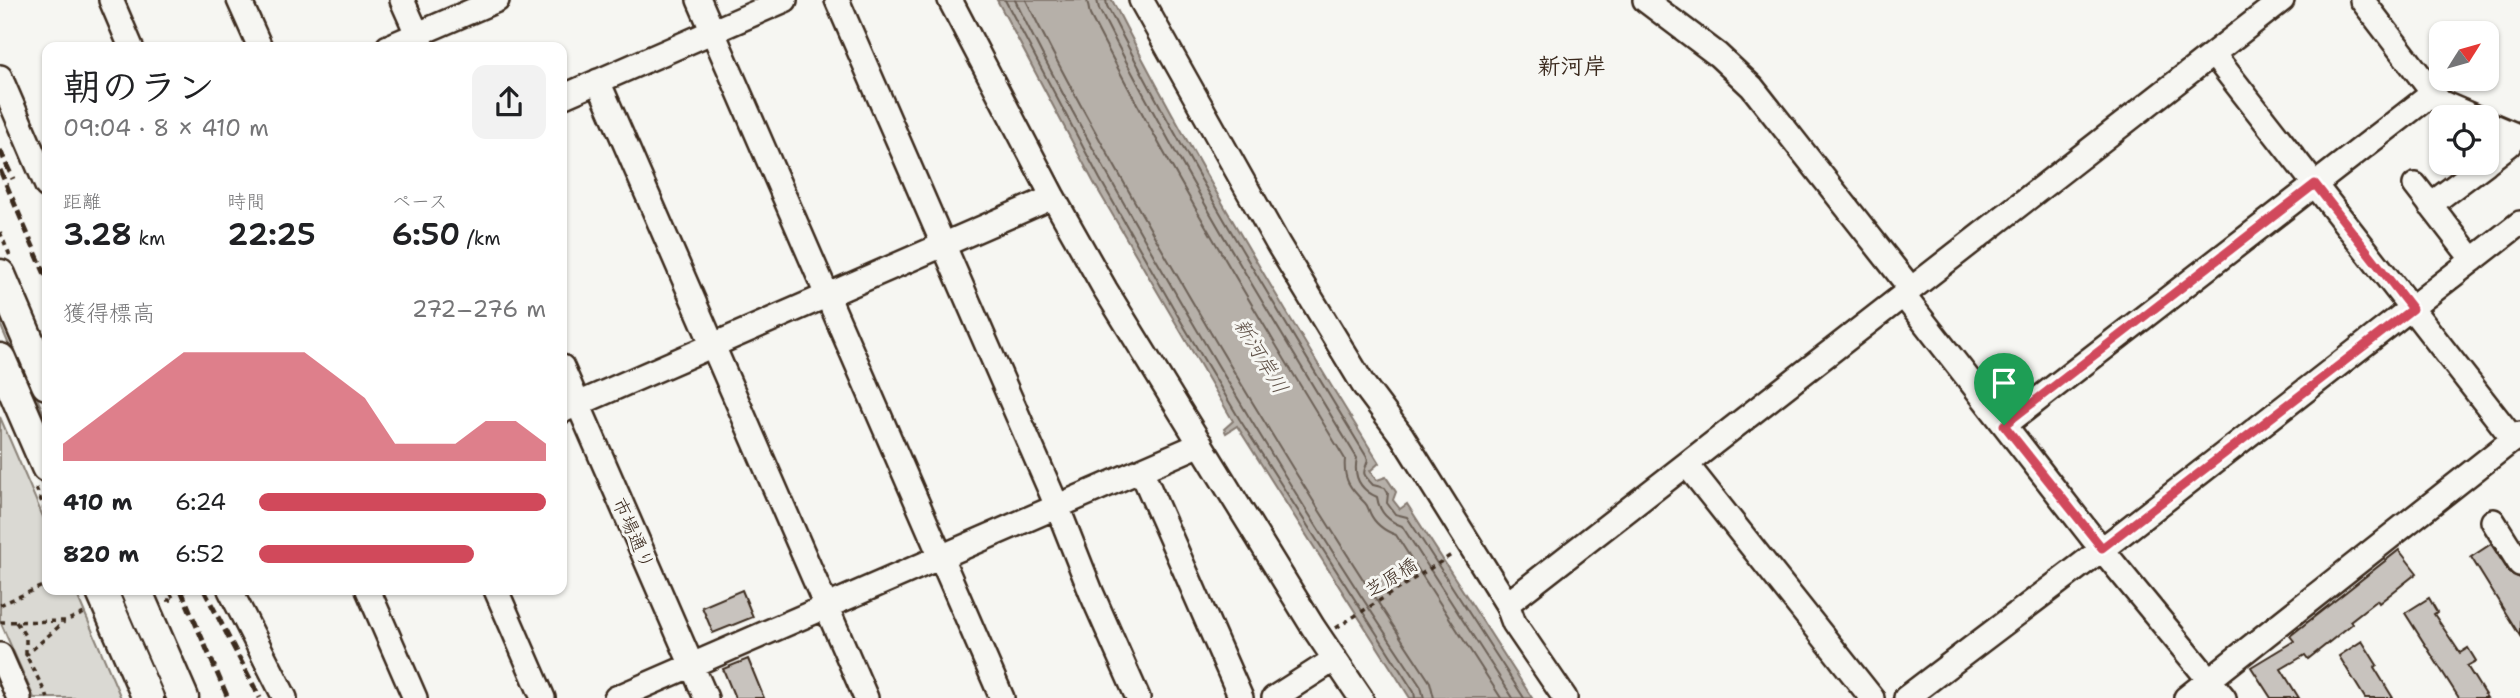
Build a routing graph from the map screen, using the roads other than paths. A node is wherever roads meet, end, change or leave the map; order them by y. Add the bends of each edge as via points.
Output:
1 (111, 0) edge
2 (239, 0) edge
3 (402, 0) edge
4 (497, 0) edge
5 (699, 0) edge
6 (785, 0) edge
7 (837, 0) edge
8 (950, 0) edge
9 (1141, 0) edge
10 (1645, 0) edge
11 (2282, 0) edge
12 (2362, 0) edge
13 (713, 31) junction
14 (420, 41) edge
15 (129, 42) edge
16 (258, 42) edge
17 (2213, 54) junction
18 (0, 77) edge
19 (598, 81) junction
20 (2433, 93) junction
21 (567, 95) edge
22 (2447, 105) edge
23 (2499, 128) edge
24 (2517, 136) edge
25 (2499, 153) edge
26 (42, 174) edge
27 (2469, 175) edge
28 (2315, 184) junction
29 (2415, 185) dead end
30 (1054, 197) junction
31 (2430, 205) junction
32 (2520, 223) edge
33 (943, 245) junction
34 (2473, 260) junction
35 (0, 275) edge
36 (1907, 292) junction
37 (827, 296) junction
38 (2412, 309) junction
39 (713, 345) junction
40 (0, 359) edge
41 (42, 372) edge
42 (570, 407) edge
43 (2004, 425) junction
44 (2517, 437) edge
45 (1201, 444) junction
46 (42, 456) edge
47 (1687, 465) junction
48 (1142, 470) junction
49 (1056, 506) junction
50 (2493, 521) dead end
51 (2102, 548) junction
52 (941, 557) junction
53 (2520, 564) edge
54 (138, 595) edge
55 (233, 595) edge
56 (370, 595) edge
57 (498, 595) edge
58 (95, 601) edge
59 (1507, 604) junction
60 (826, 607) junction
61 (1335, 659) junction
62 (3, 661) edge
63 (691, 665) junction
64 (2210, 679) junction
65 (19, 698) edge
66 (148, 698) edge
67 (183, 698) edge
68 (285, 698) edge
69 (415, 698) edge
70 (543, 698) edge
71 (616, 698) edge
72 (706, 698) edge
73 (866, 698) edge
74 (1002, 698) edge
75 (1138, 698) edge
76 (1241, 698) edge
77 (1274, 698) edge
78 (1361, 698) edge
79 (1564, 698) edge
80 (1872, 698) edge
81 (1906, 698) edge
82 (2186, 698) edge
83 (2224, 698) edge

1 - 15 street
2 - 16 street
3 - 14 street
4 - 14 street
5 - 13 street
6 - 13 street
7 - 33 street
8 - 30 street
9 - 59 street via 1285,256
10 - 36 street via 1752,87
11 - 17 street
12 - 20 street
13 - 19 street
13 - 37 street
17 - 28 street
17 - 36 street
18 - 26 street
19 - 21 street
19 - 39 street
20 - 22 street
20 - 28 street
23 - 24 street
24 - 25 street
27 - 31 street
28 - 38 street
28 - 43 street
29 - 31 street
30 - 33 street
30 - 45 street
31 - 34 street
32 - 34 street
33 - 37 street
33 - 49 street
34 - 38 street
35 - 41 main road
36 - 43 street
36 - 47 street
37 - 39 street
37 - 52 street
38 - 44 street
38 - 51 street
39 - 42 street
39 - 60 street
40 - 46 main road
42 - 63 street, 市場通り
43 - 51 street
44 - 64 street
45 - 48 street
45 - 61 street
47 - 59 street
47 - 80 street
48 - 49 street
48 - 76 street
49 - 52 street
49 - 75 street
50 - 53 street
51 - 64 street
51 - 81 street
52 - 60 street
52 - 74 street
54 - 67 main road
55 - 68 street
56 - 69 street
57 - 70 street
58 - 66 main road
59 - 79 street via 1514,623
60 - 63 street
60 - 73 street
61 - 77 street
61 - 78 street
62 - 65 street
63 - 71 street
63 - 72 street, 市場通り
64 - 82 street
64 - 83 street

